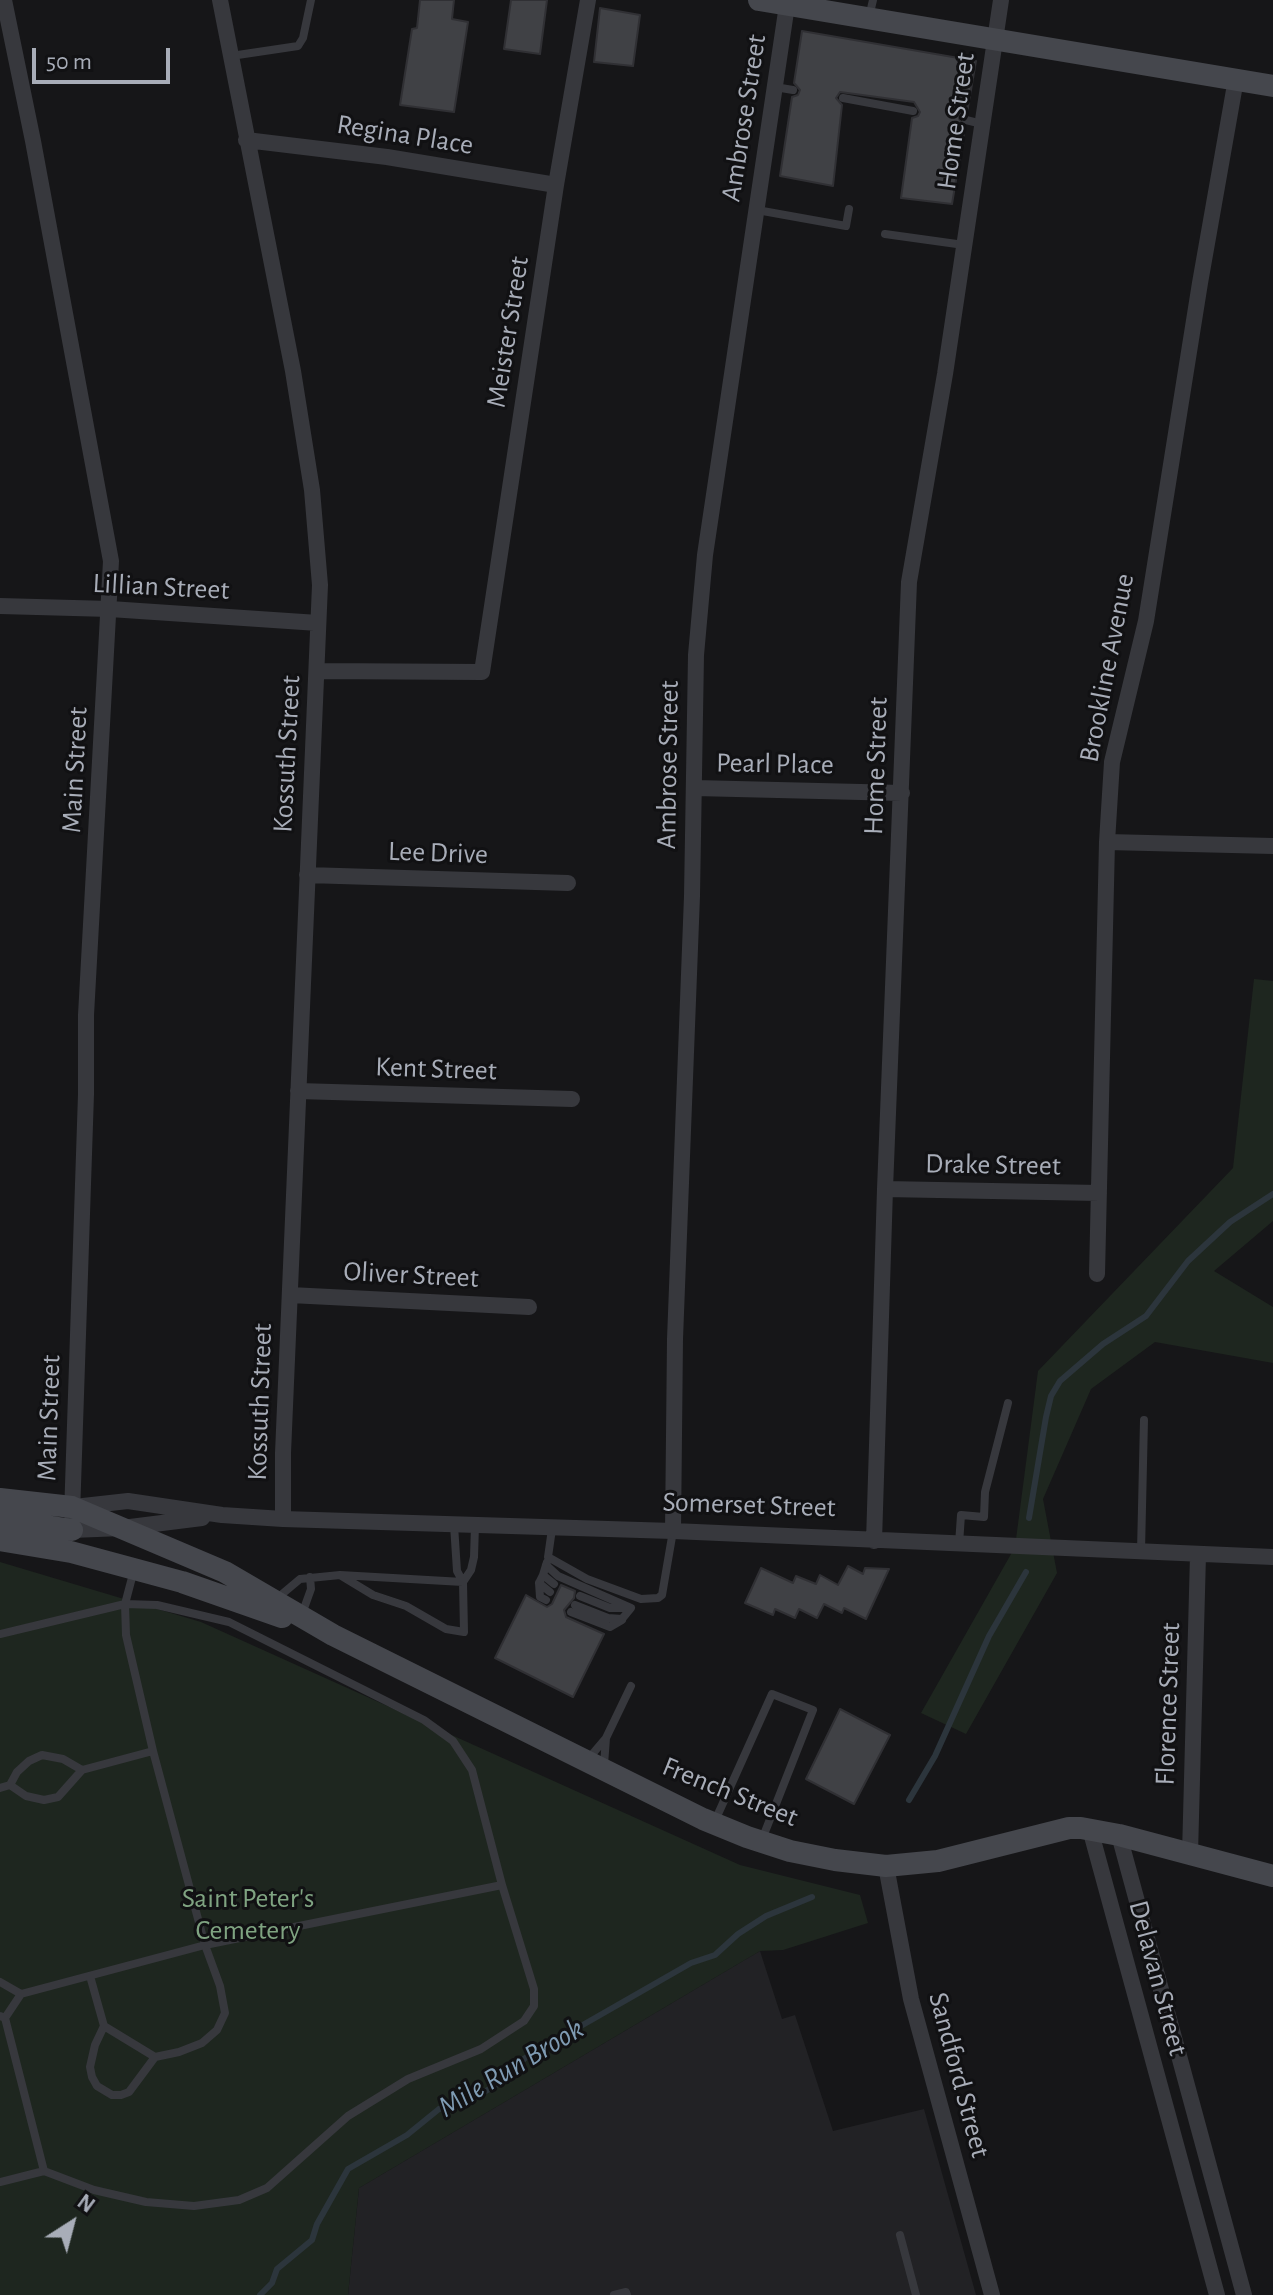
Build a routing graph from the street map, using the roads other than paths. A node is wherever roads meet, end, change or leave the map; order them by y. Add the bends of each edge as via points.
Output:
1 (4, 0) edge
2 (220, 0) edge
3 (311, 0) edge
4 (588, 0) edge
5 (759, 0) edge
6 (1001, 0) edge
7 (787, 5) junction
8 (871, 9) edge
9 (995, 38) junction
10 (231, 56) junction
11 (1236, 79) junction
12 (1273, 86) edge
13 (775, 87) junction
14 (793, 90) dead end
15 (843, 98) dead end
16 (913, 111) dead end
17 (246, 140) junction
18 (556, 185) junction
19 (849, 209) dead end
20 (756, 210) junction
21 (885, 234) dead end
22 (964, 245) junction
23 (0, 606) edge
24 (110, 609) junction
25 (318, 623) junction
26 (317, 671) junction
27 (695, 788) junction
28 (902, 793) junction
29 (1107, 842) junction
30 (1273, 846) edge
31 (307, 875) junction
32 (568, 883) dead end
33 (298, 1091) junction
34 (572, 1099) dead end
35 (885, 1189) junction
36 (1099, 1193) junction
37 (1097, 1274) dead end
38 (290, 1295) junction
39 (529, 1307) dead end
40 (1008, 1403) dead end
41 (1144, 1420) dead end
42 (0, 1499) edge
43 (72, 1507) junction
44 (222, 1515) junction
45 (0, 1519) edge
46 (283, 1519) junction
47 (454, 1525) junction
48 (475, 1525) junction
49 (122, 1528) junction
50 (552, 1529) junction
51 (673, 1531) junction
52 (0, 1540) edge
53 (72, 1541) junction
54 (874, 1541) junction
55 (959, 1544) junction
56 (1141, 1552) junction
57 (1198, 1555) junction
58 (1273, 1557) edge
59 (547, 1561) junction
60 (134, 1569) junction
61 (340, 1575) junction
62 (310, 1577) junction
63 (541, 1579) junction
64 (463, 1582) junction
65 (641, 1599) junction
66 (275, 1601) junction
67 (125, 1604) junction
68 (631, 1608) junction
69 (302, 1617) junction
70 (0, 1634) edge
71 (333, 1635) junction
72 (631, 1686) dead end
73 (606, 1738) junction
74 (153, 1751) junction
75 (595, 1766) junction
76 (82, 1770) junction
77 (5, 1787) edge
78 (714, 1824) junction
79 (1090, 1829) junction
80 (1119, 1835) junction
81 (761, 1842) junction
82 (1190, 1854) junction
83 (886, 1866) junction
84 (1273, 1876) edge
85 (502, 1885) junction
86 (205, 1945) junction
87 (90, 1976) junction
88 (0, 1982) edge
89 (21, 1994) junction
90 (2, 2017) edge
91 (104, 2026) junction
92 (155, 2057) junction
93 (1199, 2134) junction
94 (1175, 2141) junction
95 (44, 2171) junction
96 (0, 2182) edge
97 (900, 2235) dead end
98 (614, 2295) edge
99 (627, 2295) edge
100 (916, 2295) edge
101 (992, 2295) edge
102 (1217, 2295) edge
103 (1244, 2295) edge

1 - 24 street, Main Street via 111,561
2 - 10 street, Kossuth Street
3 - 10 lane via 298,46
4 - 18 street, Meister Street
5 - 7 main road
6 - 9 street, Home Street
7 - 8 main road
7 - 13 street, Ambrose Street
8 - 9 main road
9 - 11 main road
9 - 22 street, Home Street via 974,122
10 - 17 street, Kossuth Street
11 - 12 main road
11 - 29 street, Brookline Avenue via 1146,621 1112,762
13 - 14 lane
13 - 20 street, Ambrose Street
15 - 16 lane
17 - 18 street, Regina Place
17 - 25 street, Kossuth Street via 312,490
18 - 26 street, Meister Street via 482,672
19 - 20 lane via 846,226
20 - 27 street, Ambrose Street via 705,555 696,655
21 - 22 lane
22 - 28 street, Home Street via 909,582
23 - 24 street, Lillian Street
24 - 25 street, Lillian Street
24 - 43 street, Main Street via 86,1015
25 - 26 street, Kossuth Street
26 - 31 street, Kossuth Street
27 - 28 street, Pearl Place
27 - 51 street, Ambrose Street
28 - 35 street, Home Street
29 - 30 street
29 - 36 street, Brookline Avenue
31 - 32 street, Lee Drive
31 - 33 street, Kossuth Street
33 - 34 street, Kent Street
33 - 38 street, Kossuth Street
35 - 36 street, Drake Street
35 - 54 street, Home Street
36 - 37 street, Brookline Avenue
38 - 39 street, Oliver Street
38 - 46 street, Kossuth Street
40 - 55 lane via 985,1492 984,1517 961,1515
41 - 56 lane
42 - 43 main road, Somerset Street
43 - 44 street, Somerset Street via 128,1501
43 - 49 main road, French Street
43 - 53 street, Main Street
44 - 46 street, Somerset Street
44 - 49 street, Somerset Street
45 - 53 main road
46 - 47 street, Somerset Street
47 - 48 street, Somerset Street
47 - 64 lane via 457,1571
48 - 50 street, Somerset Street
48 - 64 lane via 474,1557
49 - 53 street, Somerset Street
49 - 66 main road, French Street via 225,1572
50 - 51 street, Somerset Street
50 - 59 lane
51 - 54 street, Somerset Street
51 - 65 lane via 662,1595
52 - 53 main road, Somerset Street
53 - 60 main road, French Street
54 - 55 street, Somerset Street
55 - 56 street, Somerset Street
56 - 57 street, Somerset Street
57 - 58 street, Somerset Street
57 - 82 street, Florence Street
59 - 63 lane
59 - 65 lane
59 - 68 lane via 558,1576
60 - 67 lane
60 - 71 main road, French Street
61 - 62 lane
61 - 64 lane
61 - 64 lane via 446,1629 464,1632
62 - 66 lane via 300,1579
62 - 69 lane
63 - 63 lane via 550,1592 540,1597
65 - 68 lane
66 - 69 main road, French Street
67 - 70 lane
67 - 74 lane via 126,1635
67 - 85 lane via 157,1605 229,1622 439,1730 472,1770
68 - 68 lane via 610,1608 575,1605 622,1619
69 - 71 main road, French Street
71 - 75 main road, French Street
72 - 73 lane
73 - 75 lane
73 - 75 lane
74 - 76 lane
74 - 86 lane
75 - 78 main road, French Street
76 - 77 lane via 58,1797 44,1800
76 - 77 lane via 42,1755
78 - 81 main road, French Street
78 - 81 lane via 772,1694 813,1710
79 - 80 main road, French Street
79 - 83 main road, French Street via 1069,1828 938,1861
79 - 94 street, Delavan Street
80 - 82 main road, French Street
80 - 93 street, Delavan Street
81 - 83 main road, French Street
82 - 84 main road, French Street
83 - 101 street, Sandford Street via 911,1999
85 - 86 lane
85 - 95 lane via 534,1989 534,2006 524,2021 481,2049 408,2079 348,2116 267,2188 239,2200 194,2206 94,2190
86 - 87 lane
86 - 92 lane via 225,2013 202,2043
87 - 89 lane
87 - 91 lane
88 - 89 lane
89 - 90 lane
90 - 95 lane
91 - 92 lane
91 - 92 lane via 90,2067 97,2086 112,2095 129,2092
93 - 94 street
93 - 103 street, Delavan Street
94 - 102 street, Delavan Street
95 - 96 lane
97 - 100 lane
98 - 99 lane

